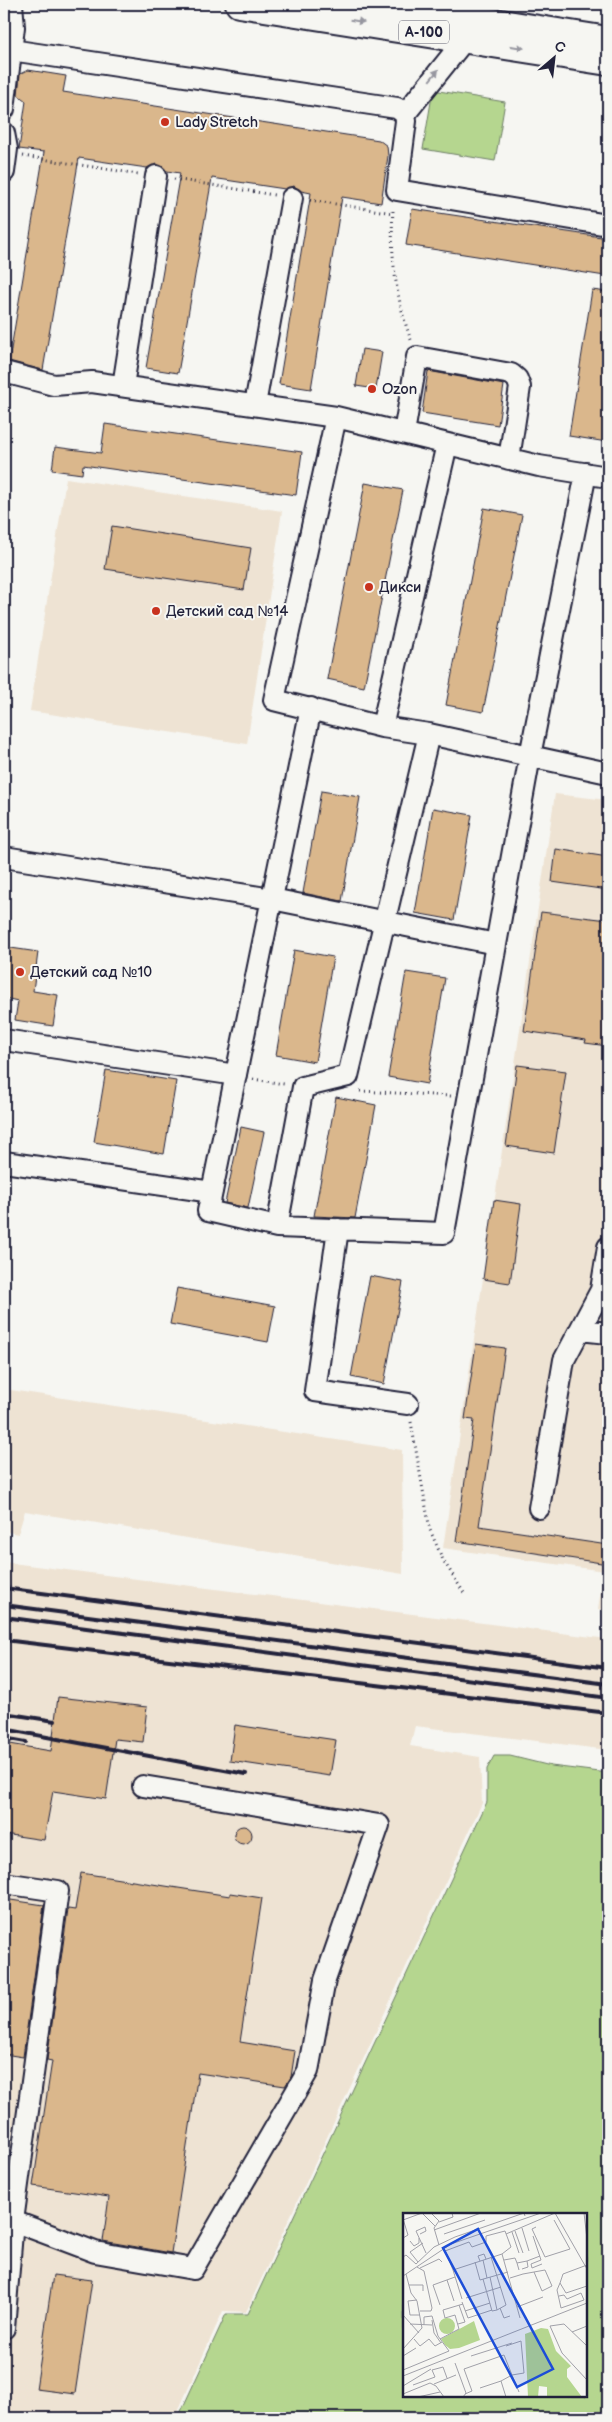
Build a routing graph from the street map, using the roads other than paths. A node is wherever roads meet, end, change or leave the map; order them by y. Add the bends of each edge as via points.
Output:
1 (12, 4) edge
2 (239, 4) edge
3 (382, 4) edge
4 (455, 9) edge
5 (466, 38) junction
6 (608, 40) edge
7 (11, 50) junction
8 (608, 62) edge
9 (4, 109) edge
10 (404, 114) junction
11 (4, 133) edge
12 (5, 163) edge
13 (156, 176) road end
14 (292, 198) road end
15 (608, 225) edge
16 (4, 372) edge
17 (123, 386) junction
18 (255, 405) junction
19 (336, 416) junction
20 (404, 433) junction
21 (447, 444) junction
22 (509, 458) junction
23 (586, 474) junction
24 (608, 477) edge
25 (311, 708) junction
26 (382, 727) junction
27 (429, 734) junction
28 (530, 756) junction
29 (608, 773) edge
30 (4, 857) edge
31 (272, 899) junction
32 (385, 921) junction
33 (496, 944) junction
34 (4, 1040) edge
35 (236, 1075) junction
36 (4, 1162) edge
37 (212, 1192) junction
38 (277, 1227) junction
39 (338, 1229) junction
40 (608, 1247) edge
41 (580, 1330) junction
42 (608, 1333) edge
43 (408, 1404) road end
44 (539, 1508) dead end
45 (142, 1786) dead end
46 (4, 1883) edge
47 (8, 2223) edge
48 (4, 2328) edge

1 - 7 street
2 -> 5 main road, А-100
3 - 4 main road, А-100
4 - 6 main road, А-100
5 -> 8 main road, А-100
10 -> 5 street
7 - 9 street
7 - 10 street via 397,108
10 - 15 street via 406,122 397,190
11 - 12 street
13 - 17 street
14 - 18 street
16 - 17 street via 54,385 92,382
17 - 18 street
18 - 19 street
19 - 20 street
19 - 25 street via 274,700
20 - 21 street
20 - 22 street via 417,357 511,374 520,387
21 - 22 street
21 - 26 street
22 - 23 street
23 - 24 street
23 - 28 street
25 - 26 street
25 - 31 street
26 - 27 street
27 - 28 street
27 - 32 street
28 - 29 street
28 - 33 street
30 - 31 street
31 - 32 street
31 - 35 street
32 - 33 street
32 - 38 street via 348,1076 303,1087
33 - 39 street via 444,1233
34 - 35 street
35 - 37 street
36 - 37 street
37 - 38 street via 208,1211
38 - 39 street
39 - 43 street via 315,1391
40 - 41 street via 601,1290
41 - 42 street
41 - 44 street via 564,1360
45 - 47 street via 379,1825 325,1980 308,2071 193,2269 95,2252
46 - 47 street via 58,1891
47 - 48 street

